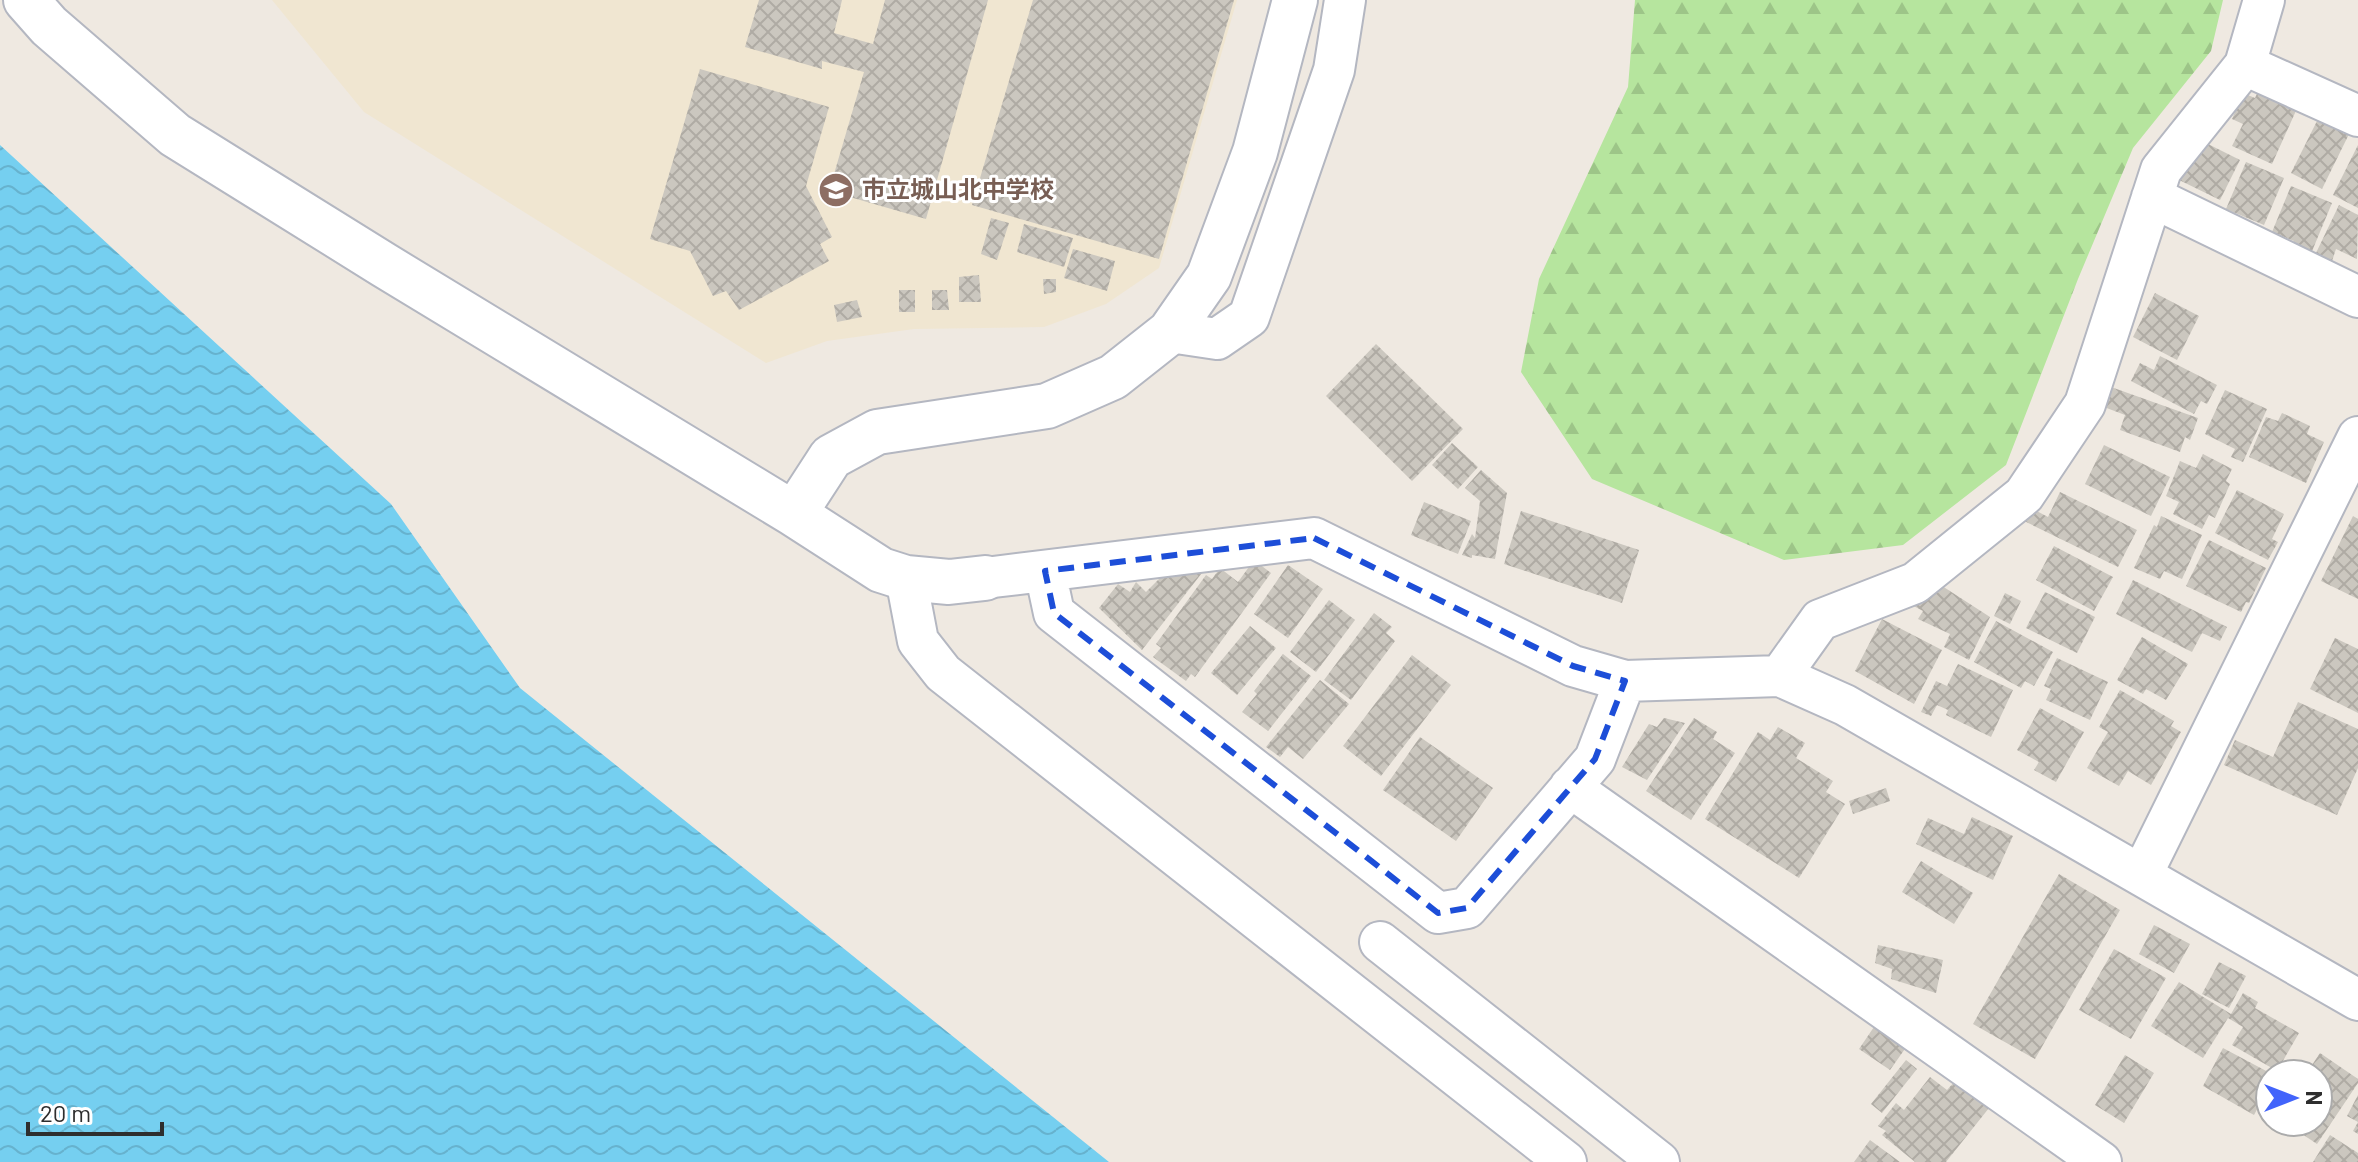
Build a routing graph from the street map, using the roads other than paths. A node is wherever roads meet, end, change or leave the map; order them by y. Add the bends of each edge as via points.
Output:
1 (26, 0) edge
2 (1295, 0) edge
3 (1345, 0) edge
4 (2264, 0) edge
5 (2245, 65) junction
6 (2358, 116) edge
7 (2152, 197) junction
8 (2358, 297) edge
9 (1170, 332) junction
10 (2358, 437) edge
11 (794, 514) junction
12 (1045, 571) junction
13 (906, 578) junction
14 (985, 578) joint
15 (1780, 676) junction
16 (1625, 681) junction
17 (1570, 787) junction
18 (2142, 874) junction
19 (1380, 942) dead end
20 (2358, 1000) edge
21 (1566, 1162) edge
22 (1659, 1162) edge
23 (2101, 1162) edge

1 - 11 street via 175,135
2 - 9 street via 1255,152 1214,263
3 - 9 street via 1334,70 1249,317 1217,339
4 - 5 street
5 - 6 street
5 - 7 street via 2161,170
7 - 8 street
7 - 15 street via 2085,404 2024,495 1915,583 1820,620
9 - 11 street via 1113,377 1047,406 877,432 831,457
10 - 18 street
11 - 13 street via 881,570
12 - 14 street
12 - 16 street via 1314,538 1573,666
12 - 17 street via 1054,613 1438,913 1467,908
13 - 14 street
13 - 21 street via 918,641 943,673
15 - 16 street
15 - 18 street via 1845,705
16 - 17 street via 1595,759
17 - 23 street
18 - 20 street
19 - 22 street

